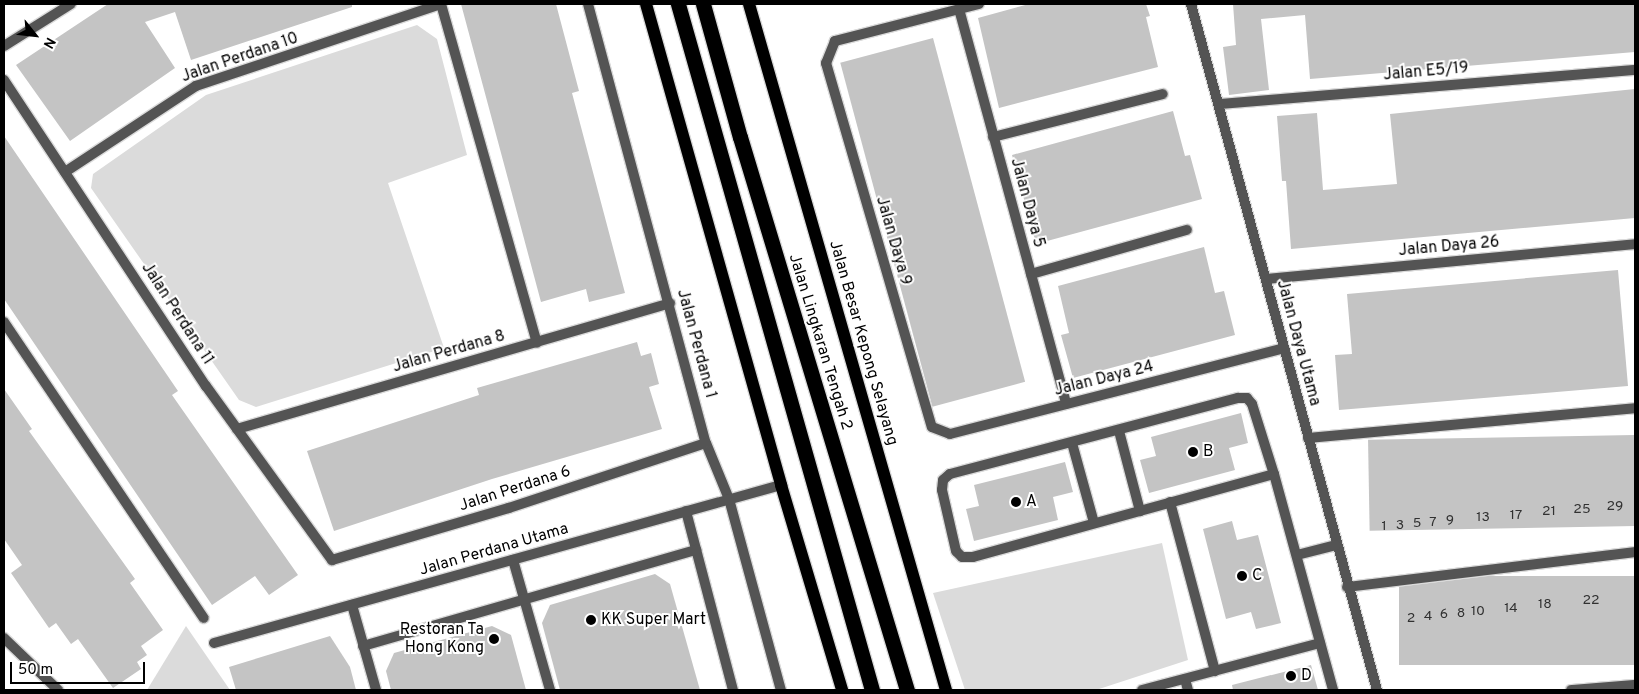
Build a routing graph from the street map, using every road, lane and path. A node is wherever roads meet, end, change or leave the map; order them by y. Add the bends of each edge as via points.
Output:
1 (71, 4) edge
2 (441, 4) edge
3 (588, 4) edge
4 (646, 4) edge
5 (678, 4) edge
6 (703, 4) edge
7 (749, 4) edge
8 (980, 4) edge
9 (1191, 4) edge
10 (959, 9) junction
11 (4, 46) edge
12 (1635, 70) edge
13 (4, 80) edge
14 (1163, 94) dead end
15 (1219, 104) junction
16 (993, 137) junction
17 (65, 172) junction
18 (1187, 230) dead end
19 (1635, 244) edge
20 (1030, 274) junction
21 (1266, 279) junction
22 (670, 304) junction
23 (4, 322) edge
24 (537, 342) junction
25 (1284, 348) junction
26 (1066, 404) junction
27 (1635, 408) edge
28 (932, 427) joint
29 (238, 429) junction
30 (1119, 431) junction
31 (1308, 438) junction
32 (1072, 442) junction
33 (706, 443) junction
34 (1274, 474) junction
35 (781, 485) junction
36 (729, 499) junction
37 (1170, 502) junction
38 (686, 511) junction
39 (1140, 511) junction
40 (1094, 523) junction
41 (1336, 545) junction
42 (696, 550) junction
43 (1635, 552) edge
44 (1297, 555) junction
45 (332, 560) joint
46 (514, 560) junction
47 (1347, 587) junction
48 (525, 600) junction
49 (352, 605) junction
50 (204, 618) dead end
51 (4, 638) edge
52 (214, 643) dead end
53 (1320, 643) junction
54 (363, 646) junction
55 (1215, 671) junction
56 (1185, 679) junction
57 (1635, 685) edge
58 (58, 690) edge
59 (376, 690) edge
60 (550, 690) edge
61 (733, 690) edge
62 (781, 690) edge
63 (842, 690) edge
64 (872, 690) edge
65 (907, 690) edge
66 (946, 690) edge
67 (1142, 690) edge
68 (1188, 690) edge
69 (1333, 690) edge
70 (1377, 690) edge
71 (1571, 690) edge

1 - 11 street
2 - 17 street, Jalan Perdana 10 via 196,86
2 - 24 street
3 - 22 street, Jalan Perdana 1
4 - 35 main road
5 - 64 highway
6 - 65 highway, Jalan Lingkaran Tengah 2
7 - 66 main road, Jalan Besar Kepong Selayang
8 - 10 street
9 - 15 street, Jalan Daya Utama
10 - 16 street, Jalan Daya 5
10 - 28 street, Jalan Daya 9 via 835,41 826,63
12 - 15 street, Jalan E5/19
13 - 17 street, Jalan Perdana 11
14 - 16 street
15 - 21 street, Jalan Daya Utama
16 - 20 street, Jalan Daya 5
17 - 29 street, Jalan Perdana 11
18 - 20 street
19 - 21 street, Jalan Daya 26
20 - 26 street, Jalan Daya 5
21 - 25 street, Jalan Daya Utama
22 - 24 street, Jalan Perdana 8
22 - 33 street, Jalan Perdana 1
23 - 50 street
24 - 29 street, Jalan Perdana 8
25 - 26 street, Jalan Daya 24
25 - 31 street, Jalan Daya Utama
26 - 28 street, Jalan Daya 24 via 950,434
27 - 31 street
29 - 45 street, Jalan Perdana 11
30 - 32 street
30 - 34 street via 1247,398 1252,404
30 - 39 street
31 - 41 street, Jalan Daya Utama
32 - 40 street
32 - 40 street via 950,474 943,480 942,490 956,550 962,556 972,557
33 - 36 street, Jalan Perdana 1
33 - 45 street, Jalan Perdana 6 via 509,508
34 - 37 street
34 - 44 street
35 - 36 street, Jalan Perdana Utama
35 - 63 main road
36 - 38 street, Jalan Perdana Utama
36 - 62 street, Jalan Perdana 1
37 - 39 street
37 - 55 street
38 - 42 street
38 - 46 street, Jalan Perdana Utama
39 - 40 street
41 - 44 street
41 - 47 street, Jalan Daya Utama
42 - 48 street
42 - 61 street
43 - 47 street
44 - 53 street
46 - 48 street
46 - 49 street, Jalan Perdana Utama
47 - 70 street, Jalan Daya Utama
48 - 54 street
48 - 60 street
49 - 52 street, Jalan Perdana Utama
49 - 54 street
51 - 58 street
53 - 55 street
53 - 69 street
54 - 59 street
55 - 56 street
56 - 67 street
56 - 68 street
57 - 71 street

